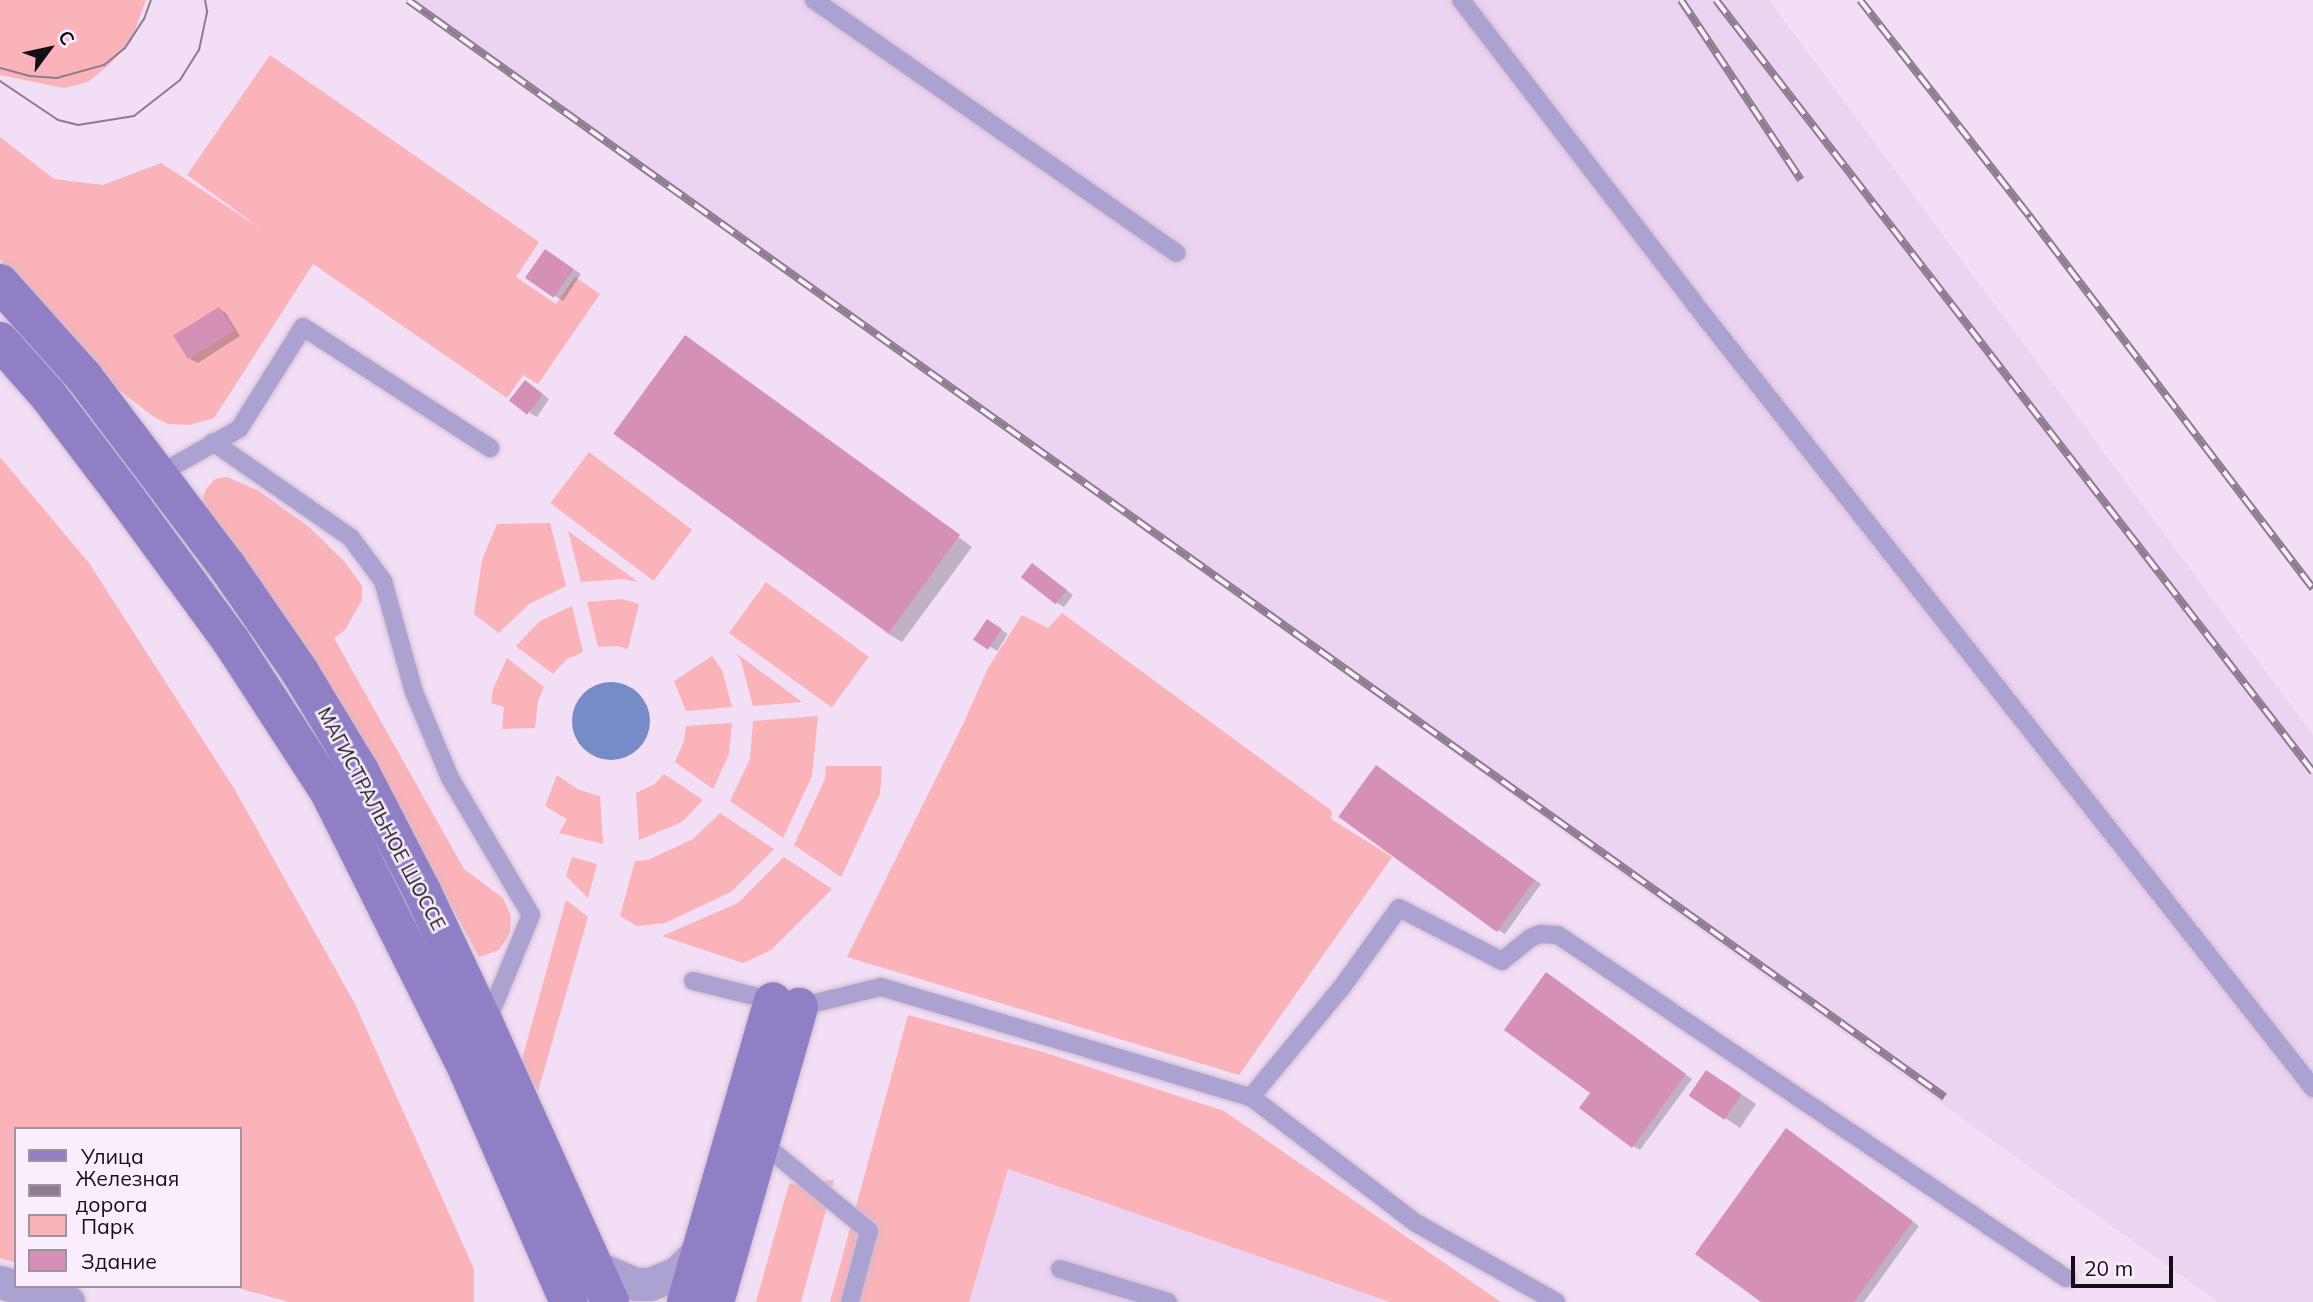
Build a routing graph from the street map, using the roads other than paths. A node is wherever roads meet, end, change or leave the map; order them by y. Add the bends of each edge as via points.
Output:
1 (814, 0) edge
2 (1461, 0) edge
3 (1177, 253) dead end
4 (0, 283) edge
5 (0, 341) edge
6 (213, 442) junction
7 (490, 448) dead end
8 (158, 474) junction
9 (127, 499) junction
10 (693, 981) dead end
11 (786, 1004) junction
12 (469, 1032) junction
13 (2313, 1088) edge
14 (1251, 1097) junction
15 (761, 1142) junction
16 (596, 1267) junction
17 (1060, 1269) dead end
18 (2066, 1278) dead end
19 (711, 1284) edge
20 (18, 1288) edge
21 (569, 1296) edge
22 (53, 1300) edge
23 (610, 1302) edge
24 (686, 1302) edge
25 (850, 1302) edge
26 (1168, 1302) edge
27 (1556, 1302) edge

1 - 3 lane
2 - 13 lane
4 - 8 main road, МАГИСТРАЛЬНОЕ ШОССЕ via 84,377
5 - 9 main road, МАГИСТРАЛЬНОЕ ШОССЕ via 48,395
6 - 7 lane via 239,429 303,327
6 - 8 lane
6 - 12 lane via 351,538 383,581 414,692 450,778 531,915
8 - 9 lane
8 - 12 main road, МАГИСТРАЛЬНОЕ ШОССЕ via 300,672 360,771 422,891
9 - 12 main road, МАГИСТРАЛЬНОЕ ШОССЕ via 238,652 329,792
10 - 11 lane
11 - 14 lane via 881,987
11 - 15 main road
11 - 19 main road
12 - 16 main road, МАГИСТРАЛЬНОЕ ШОССЕ
12 - 21 main road, МАГИСТРАЛЬНОЕ ШОССЕ
14 - 18 lane via 1342,987 1399,908 1502,961 1530,938 1558,935
14 - 27 lane via 1416,1223
15 - 19 main road
15 - 25 lane via 869,1231
16 - 19 street via 635,1284 650,1284 677,1273
16 - 23 main road, МАГИСТРАЛЬНОЕ ШОССЕ
17 - 26 lane
19 - 24 main road
20 - 22 street

